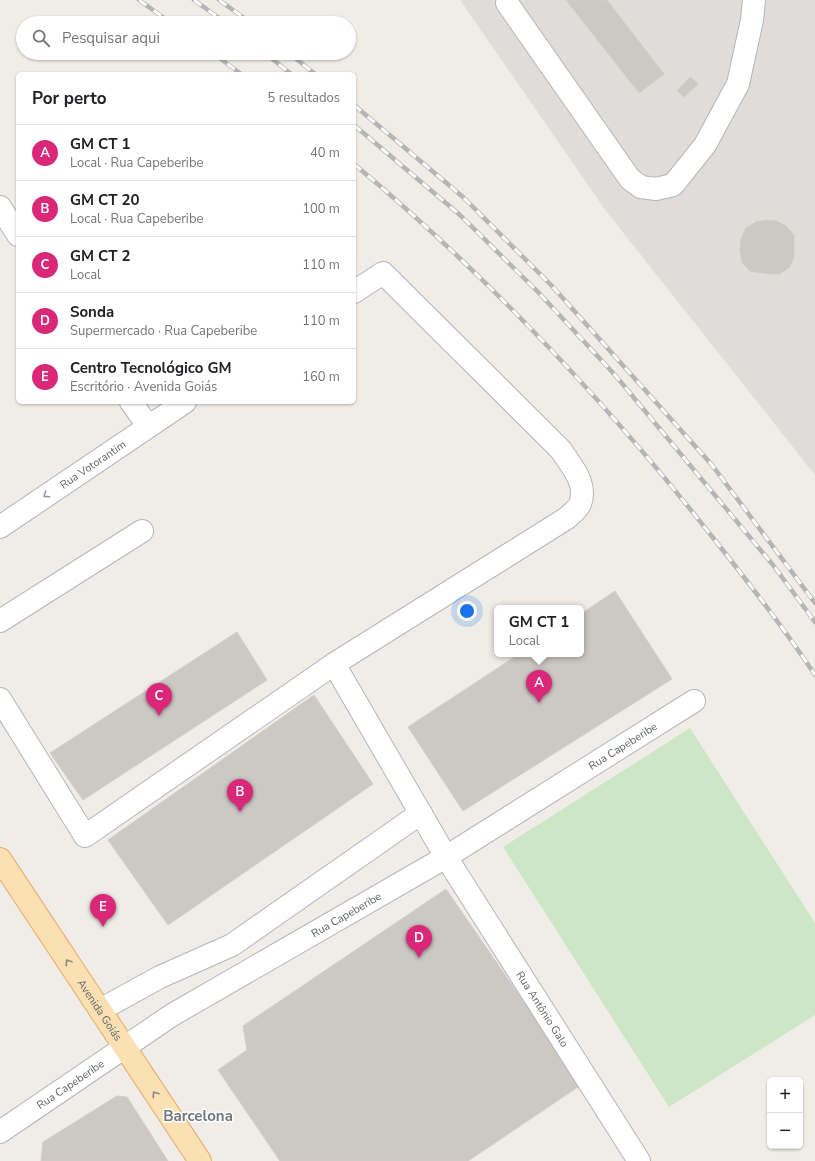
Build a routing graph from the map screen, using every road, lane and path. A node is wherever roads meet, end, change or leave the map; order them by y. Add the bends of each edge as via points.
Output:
1 (772, 0) edge
2 (507, 3) dead end
3 (753, 10) edge
4 (0, 207) edge
5 (16, 232) edge
6 (356, 291) edge
7 (133, 404) edge
8 (182, 404) edge
9 (148, 426) junction
10 (0, 527) edge
11 (142, 531) dead end
12 (0, 621) edge
13 (334, 664) junction
14 (0, 699) edge
15 (694, 701) dead end
16 (421, 813) junction
17 (446, 857) junction
18 (2, 867) edge
19 (100, 1010) junction
20 (124, 1047) junction
21 (0, 1132) edge
22 (200, 1161) edge
23 (639, 1161) edge

1 - 3 street
2 - 3 street via 630,179 641,187 656,189 673,185 705,145 738,84
4 - 5 street
6 - 13 street via 383,274 561,450 580,479 582,492 579,505 567,518
7 - 9 street
8 - 9 street, Rua Votorantim
9 -> 10 street, Rua Votorantim
11 - 12 street
13 - 14 street via 85,836
13 - 16 street, Rua Antônio Galo
15 - 17 street, Rua Capeberibe
16 - 17 street, Rua Antônio Galo
16 - 19 street via 232,944 160,977
17 - 20 street, Rua Capeberibe via 172,1015
17 - 23 street, Rua Antônio Galo
19 -> 18 main road, Avenida Goiás
19 - 20 main road, Avenida Goiás
20 - 21 street, Rua Capeberibe
22 -> 20 main road, Avenida Goiás

